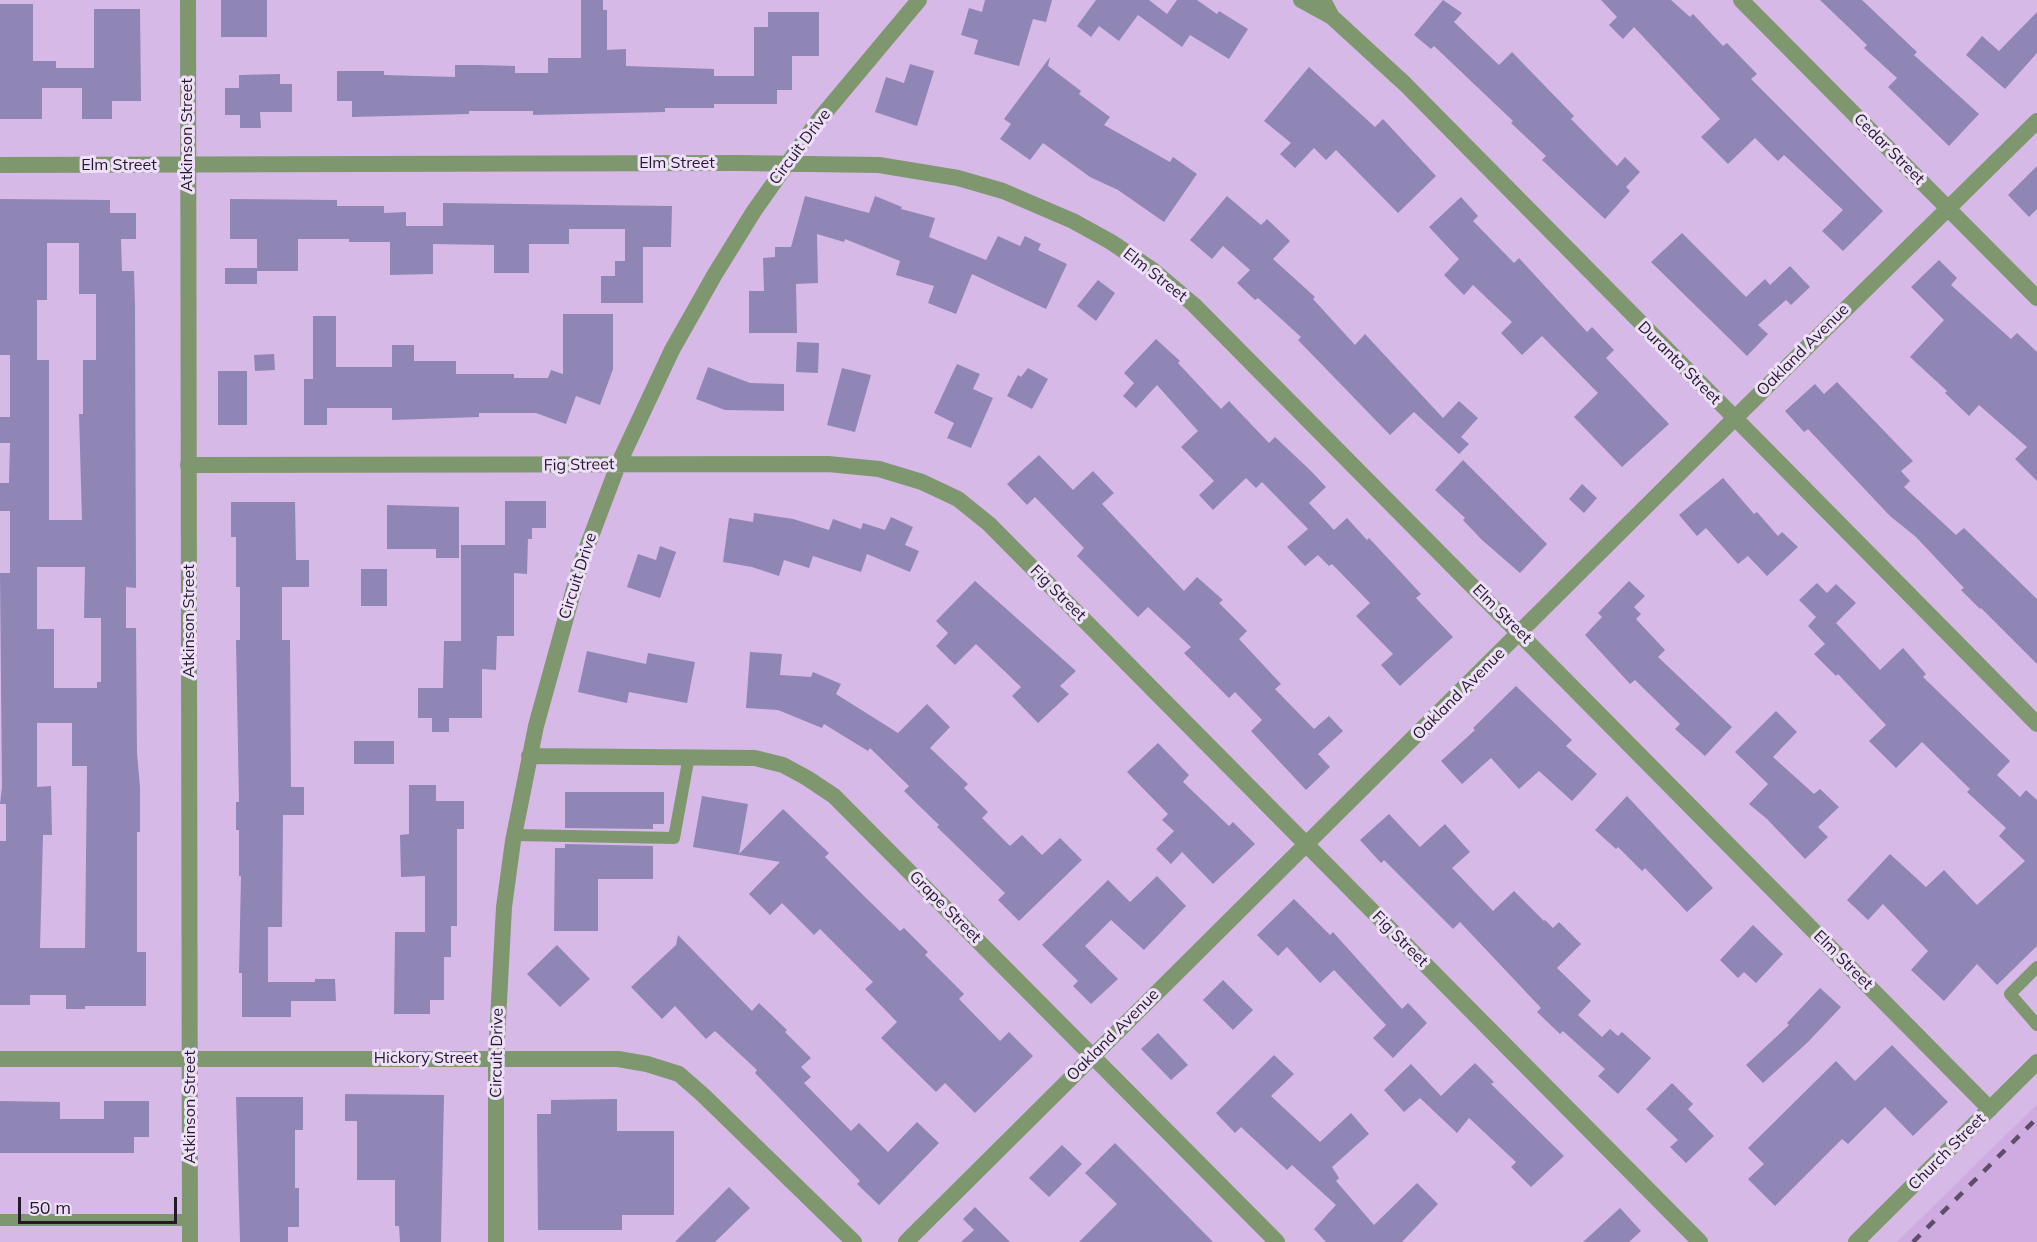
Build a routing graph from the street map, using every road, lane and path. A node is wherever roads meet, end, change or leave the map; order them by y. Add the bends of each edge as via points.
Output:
1 (188, 0) edge
2 (919, 0) edge
3 (1301, 0) edge
4 (1323, 0) edge
5 (1741, 0) edge
6 (1332, 17) junction
7 (2037, 121) edge
8 (787, 163) junction
9 (0, 165) edge
10 (186, 165) junction
11 (1947, 208) junction
12 (2037, 298) edge
13 (1734, 419) junction
14 (188, 465) junction
15 (618, 465) junction
16 (1521, 632) junction
17 (2037, 724) edge
18 (529, 756) junction
19 (689, 756) junction
20 (515, 835) junction
21 (1307, 844) junction
22 (2037, 967) edge
23 (2037, 1024) edge
24 (1093, 1055) junction
25 (189, 1058) junction
26 (496, 1058) junction
27 (0, 1059) edge
28 (2037, 1062) edge
29 (1990, 1108) junction
30 (0, 1220) edge
31 (190, 1220) junction
32 (190, 1242) edge
33 (496, 1242) edge
34 (854, 1242) edge
35 (906, 1242) edge
36 (1277, 1242) edge
37 (1700, 1242) edge
38 (1856, 1242) edge

1 - 10 street, Atkinson Street
2 - 8 street, Circuit Drive
3 - 6 street
4 - 6 street, Duranta Street
5 - 11 street, Cedar Street
6 - 13 street, Duranta Street via 1405,84
7 - 11 street, Oakland Avenue
8 - 10 street, Elm Street
8 - 15 street, Circuit Drive via 754,210 678,341
8 - 16 street, Elm Street via 879,165 958,178 1037,205 1111,242 1194,305
9 - 10 street, Elm Street
10 - 14 street, Atkinson Street
11 - 12 street, Cedar Street
11 - 13 street, Oakland Avenue
13 - 16 street, Oakland Avenue
13 - 17 street, Duranta Street
14 - 15 street, Fig Street
14 - 25 street, Atkinson Street
15 - 18 street, Circuit Drive via 561,627
15 - 21 street, Fig Street via 828,464 879,469 922,482 958,499 989,524
16 - 21 street, Oakland Avenue
16 - 29 street, Elm Street
18 - 19 street, Grape Street
18 - 20 street, Circuit Drive
19 - 20 lane via 674,838
19 - 24 street, Grape Street via 755,758 783,765 834,796
20 - 26 street, Circuit Drive via 499,968
21 - 24 street, Oakland Avenue
21 - 37 street, Fig Street
22 - 23 lane via 2010,994
24 - 35 street, Oakland Avenue
24 - 36 street, Grape Street
25 - 26 street, Hickory Street
25 - 27 street, Hickory Street
25 - 31 street, Atkinson Street
26 - 33 street, Circuit Drive
26 - 34 street, Hickory Street via 618,1059 679,1074
28 - 29 street, Church Street
29 - 38 street, Church Street
30 - 31 lane
31 - 32 street, Atkinson Street

